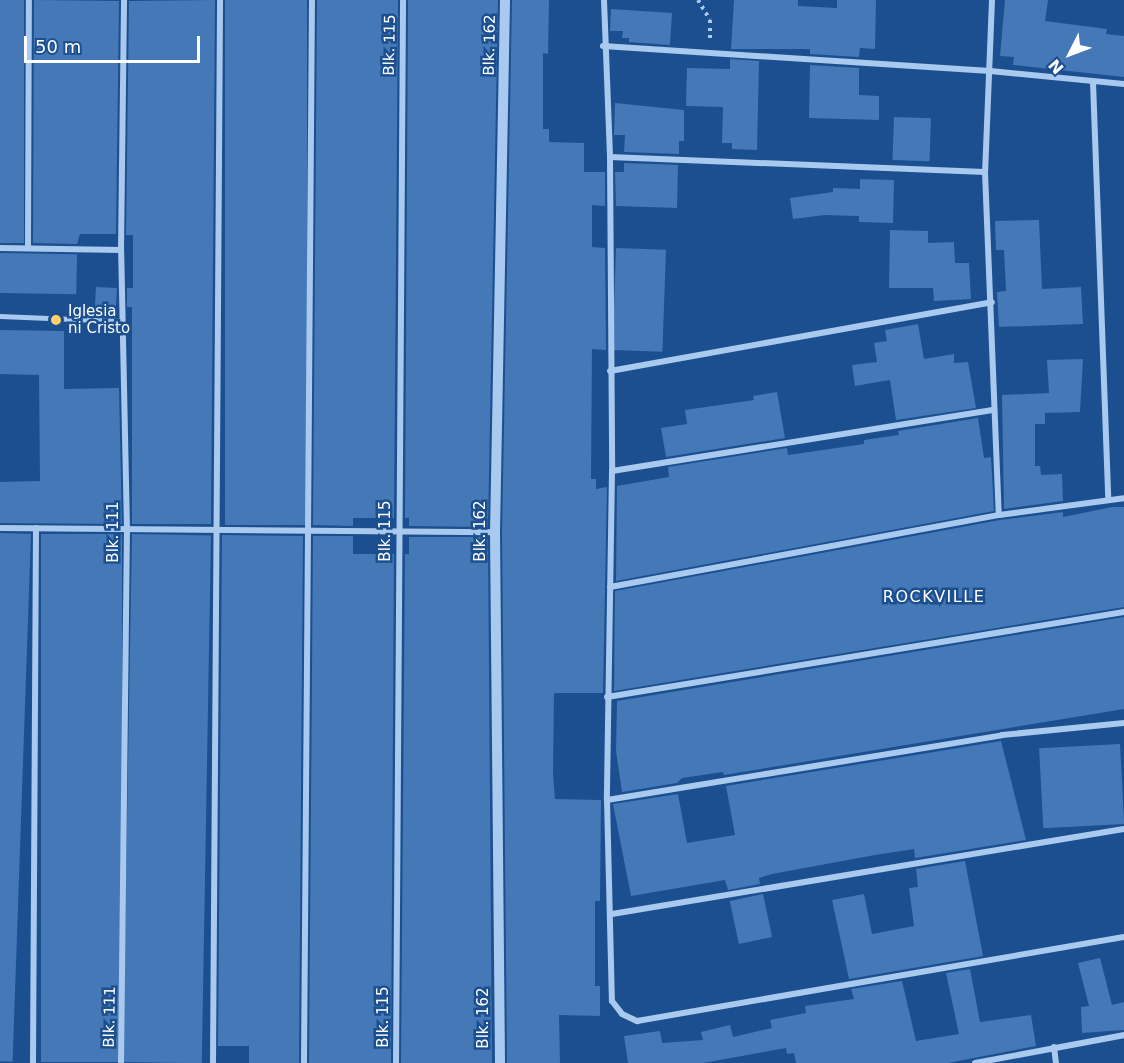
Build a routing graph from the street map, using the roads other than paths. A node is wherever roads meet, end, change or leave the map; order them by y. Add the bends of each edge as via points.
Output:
1 (29, 0) edge
2 (124, 0) edge
3 (220, 0) edge
4 (312, 0) edge
5 (403, 0) edge
6 (505, 0) edge
7 (604, 0) edge
8 (992, 0) edge
9 (603, 46) junction
10 (990, 71) junction
11 (1093, 82) junction
12 (1124, 84) edge
13 (610, 157) junction
14 (985, 172) junction
15 (0, 248) edge
16 (28, 248) junction
17 (121, 250) junction
18 (992, 302) junction
19 (0, 316) edge
20 (122, 321) junction
21 (610, 371) junction
22 (994, 410) junction
23 (612, 471) junction
24 (1124, 498) edge
25 (1108, 500) junction
26 (999, 515) junction
27 (0, 528) edge
28 (36, 528) junction
29 (127, 530) junction
30 (308, 530) junction
31 (218, 532) junction
32 (495, 532) junction
33 (397, 534) junction
34 (610, 587) junction
35 (1124, 612) edge
36 (607, 697) junction
37 (1124, 723) edge
38 (607, 800) junction
39 (1124, 829) edge
40 (612, 914) junction
41 (1124, 937) edge
42 (1124, 1035) edge
43 (1054, 1047) junction
44 (33, 1063) edge
45 (121, 1063) edge
46 (213, 1063) edge
47 (304, 1063) edge
48 (396, 1063) edge
49 (500, 1063) edge
50 (975, 1063) edge
51 (1056, 1063) edge

1 - 16 street
2 - 17 street, Blk. 111
3 - 31 street
4 - 30 street
5 - 33 street, Blk. 115
6 - 32 street, Blk. 162
7 - 9 street
8 - 10 street
9 - 10 street
9 - 13 street
10 - 11 street
10 - 14 street
11 - 12 street
11 - 25 street
13 - 14 street
13 - 21 street
14 - 18 street
15 - 16 street
16 - 17 street
17 - 20 street, Blk. 111
18 - 21 street
18 - 22 street
19 - 20 lane
20 - 29 street, Blk. 111
21 - 23 street
22 - 23 street
22 - 26 street
23 - 34 street
24 - 25 street
25 - 26 street
26 - 34 street
27 - 28 street
28 - 29 street
28 - 44 street
29 - 31 street
29 - 45 street, Blk. 111
30 - 31 street
30 - 33 street
30 - 47 street
31 - 46 street
32 - 33 street
32 - 49 street, Blk. 162
33 - 48 street, Blk. 115
34 - 36 street
35 - 36 street
36 - 38 street
37 - 38 street via 1002,735
38 - 40 street
39 - 40 street
40 - 41 street via 612,1001 622,1014 637,1020
42 - 43 street
43 - 50 street
43 - 51 street

